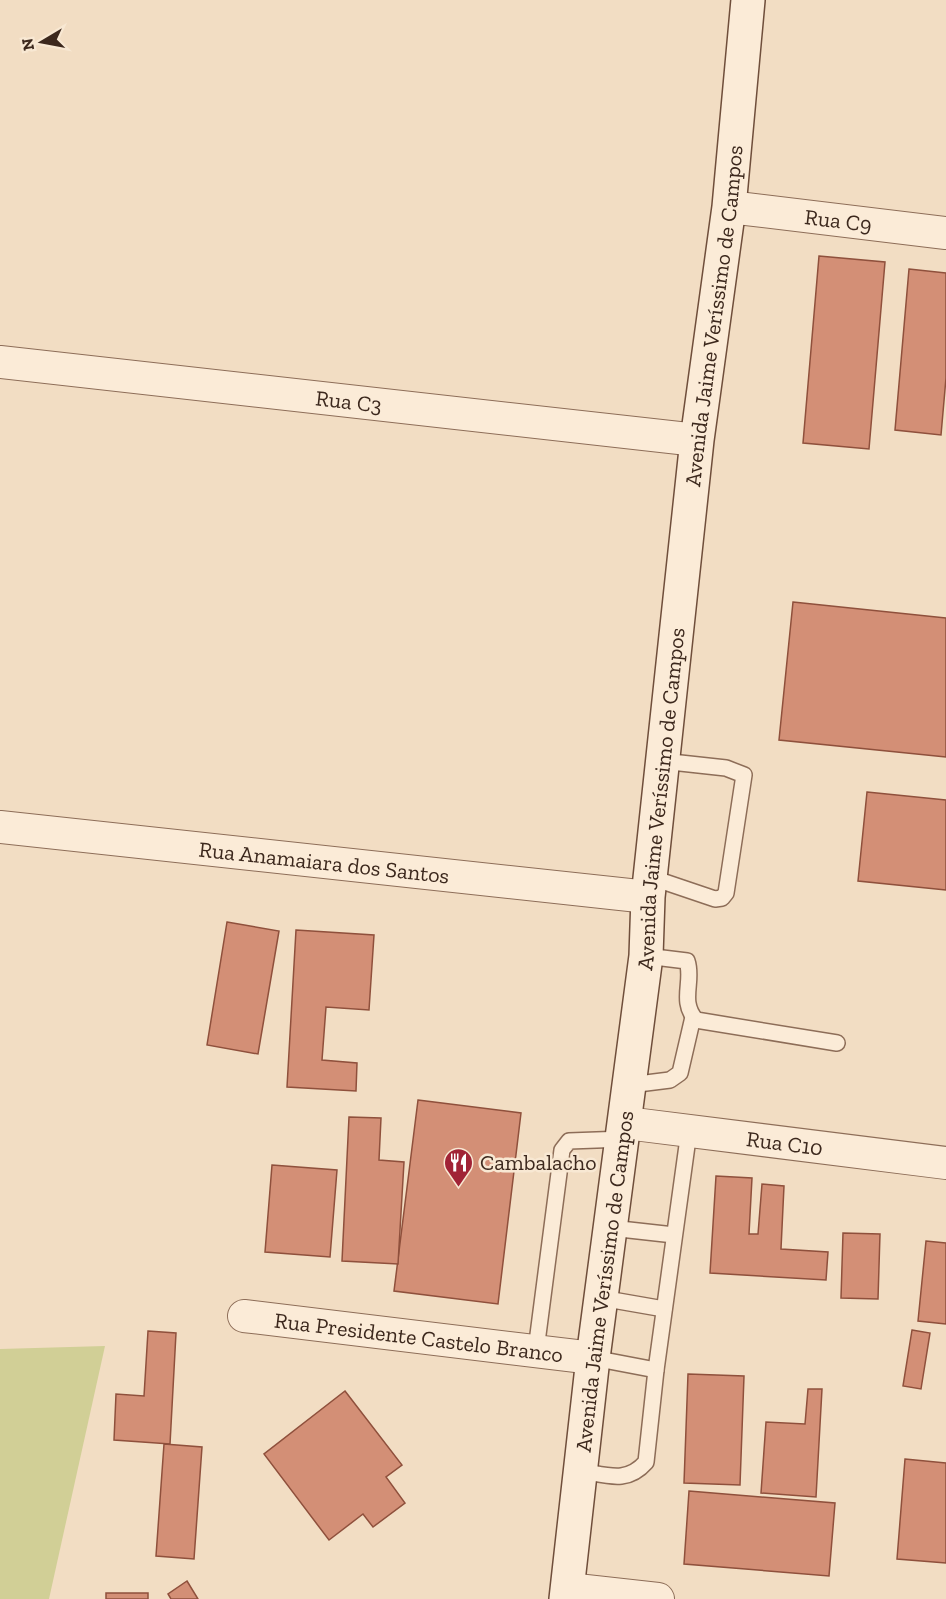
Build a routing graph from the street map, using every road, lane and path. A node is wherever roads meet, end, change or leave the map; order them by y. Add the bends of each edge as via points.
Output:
1 (748, 0) edge
2 (729, 207) junction
3 (946, 233) edge
4 (0, 362) edge
5 (697, 440) junction
6 (663, 761) junction
7 (0, 827) edge
8 (649, 887) junction
9 (646, 956) junction
10 (693, 1017) junction
11 (837, 1043) dead end
12 (630, 1085) junction
13 (625, 1131) junction
14 (689, 1131) junction
15 (946, 1163) edge
16 (611, 1228) junction
17 (674, 1235) junction
18 (601, 1298) junction
19 (664, 1309) junction
20 (244, 1316) dead end
21 (536, 1350) junction
22 (593, 1358) junction
23 (656, 1370) junction
24 (580, 1471) junction
25 (567, 1594) edge
26 (658, 1599) edge

1 - 2 street, Avenida Jaime Veríssimo de Campos
2 - 3 street, Rua C9
2 - 5 street, Avenida Jaime Veríssimo de Campos
4 - 5 street, Rua C3
5 - 6 street, Avenida Jaime Veríssimo de Campos
6 - 8 street, Avenida Jaime Veríssimo de Campos
6 - 8 lane via 726,768 744,775 726,893 722,898
7 - 8 street, Rua Anamaiara dos Santos
8 - 9 street, Avenida Jaime Veríssimo de Campos
9 - 10 lane via 687,961 691,972 686,998
9 - 12 street, Avenida Jaime Veríssimo de Campos
10 - 11 lane via 709,1024
10 - 12 lane via 680,1073 670,1080
12 - 13 street, Avenida Jaime Veríssimo de Campos
13 - 14 street, Rua C10
13 - 16 street, Avenida Jaime Veríssimo de Campos
13 - 21 lane via 568,1141 562,1150
14 - 15 street, Rua C10
14 - 17 lane
16 - 17 lane
16 - 18 street, Avenida Jaime Veríssimo de Campos
17 - 19 lane
18 - 19 lane
18 - 22 street, Avenida Jaime Veríssimo de Campos
19 - 23 lane
20 - 21 street, Rua Presidente Castelo Branco
21 - 22 street, Rua Presidente Castelo Branco
22 - 23 lane
22 - 24 street, Avenida Jaime Veríssimo de Campos
23 - 24 lane via 646,1462 636,1473 621,1477
24 - 25 street, Avenida Jaime Veríssimo de Campos
25 - 26 street

